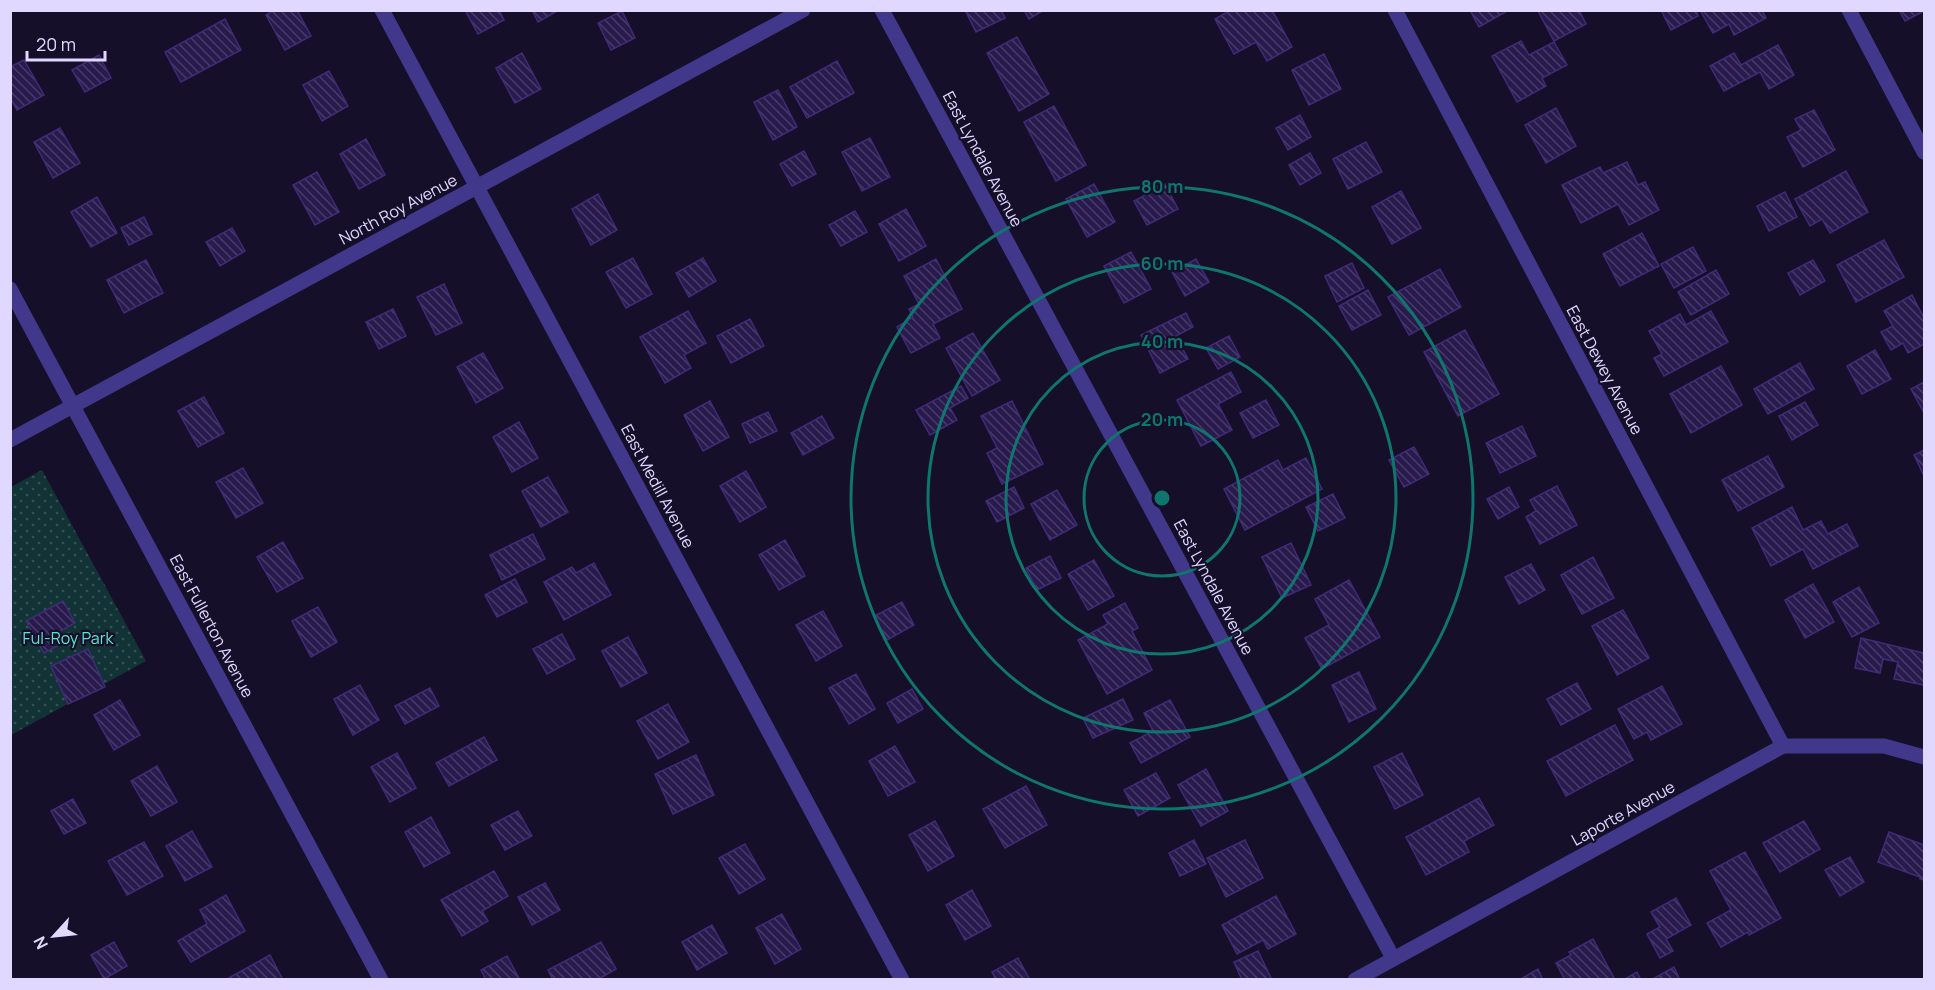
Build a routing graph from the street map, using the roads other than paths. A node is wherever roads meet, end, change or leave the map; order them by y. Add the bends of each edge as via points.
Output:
1 (382, 10) edge
2 (803, 10) edge
3 (882, 10) edge
4 (1395, 10) edge
5 (1849, 10) edge
6 (1924, 152) edge
7 (477, 187) junction
8 (10, 289) edge
9 (73, 405) junction
10 (10, 440) edge
11 (1783, 746) junction
12 (1924, 757) edge
13 (1393, 958) junction
14 (381, 980) edge
15 (902, 980) edge
16 (1355, 980) edge

1 - 7 street, East Medill Avenue
2 - 7 street, North Roy Avenue
3 - 13 street, East Lyndale Avenue
4 - 11 street, East Dewey Avenue
5 - 6 street
7 - 9 street, North Roy Avenue
7 - 15 street, East Medill Avenue
8 - 9 street, East Fullerton Avenue
9 - 10 street, North Roy Avenue
9 - 14 street, East Fullerton Avenue
11 - 12 street, Laporte Avenue via 1884,746
11 - 13 street, Laporte Avenue
13 - 16 street, Laporte Avenue

